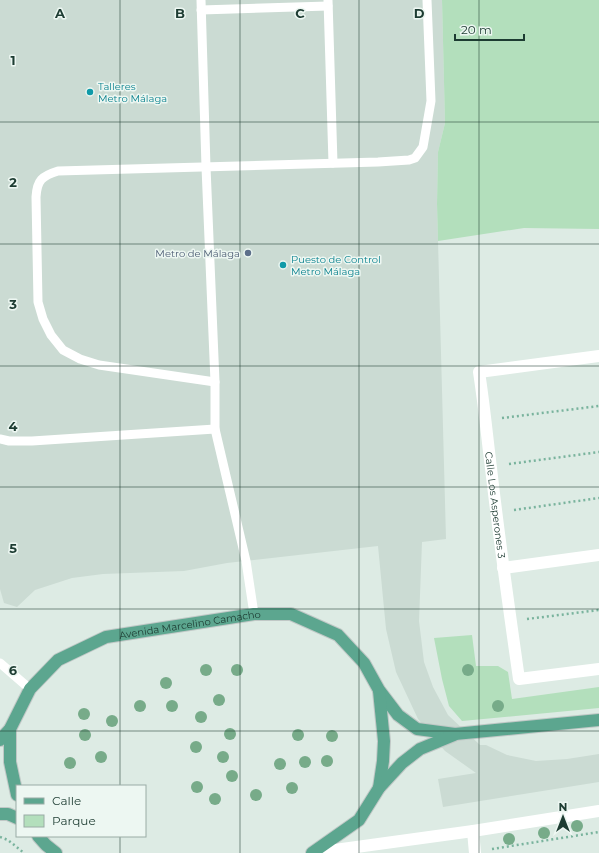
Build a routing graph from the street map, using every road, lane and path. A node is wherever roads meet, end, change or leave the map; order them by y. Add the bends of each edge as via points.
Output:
1 (201, 0) edge
2 (428, 0) edge
3 (328, 3) edge
4 (201, 10) junction
5 (333, 163) junction
6 (206, 167) junction
7 (599, 356) edge
8 (215, 382) junction
9 (599, 406) edge
10 (486, 420) junction
11 (215, 429) junction
12 (0, 439) edge
13 (599, 452) edge
14 (490, 466) junction
15 (599, 498) edge
16 (496, 512) junction
17 (599, 555) edge
18 (503, 568) junction
19 (599, 610) edge
20 (254, 614) junction
21 (511, 622) junction
22 (0, 663) edge
23 (599, 669) edge
24 (30, 689) junction
25 (379, 690) junction
26 (599, 720) edge
27 (10, 729) junction
28 (455, 734) junction
29 (0, 740) edge
30 (379, 788) junction
31 (16, 790) edge
32 (599, 811) edge
33 (0, 814) edge
34 (16, 818) edge
35 (473, 831) junction
36 (599, 832) edge
37 (0, 836) edge
38 (39, 837) edge
39 (475, 852) edge
40 (24, 853) edge
41 (56, 853) edge
42 (312, 853) edge

1 - 4 lane
2 - 5 lane via 431,101 420,154 409,160
3 - 4 lane
3 - 5 lane
4 - 6 lane
5 - 6 lane
6 - 8 lane
6 - 8 lane via 58,171 40,180 36,189 38,302 51,336 63,350 80,359 99,365
7 - 10 street, Calle Los Asperones 3 via 479,372
8 - 11 lane
9 - 10 path
10 - 14 street, Calle Los Asperones 3
11 - 12 lane via 32,442
11 - 20 lane via 246,561
13 - 14 path
14 - 16 street, Calle Los Asperones 3
15 - 16 path
16 - 18 street, Calle Los Asperones 3
17 - 18 street
18 - 21 street, Calle Los Asperones 3
19 - 21 path
20 - 24 main road, Avenida Marcelino Camacho via 106,637 58,660
20 - 25 main road, Avenida Marcelino Camacho via 291,614 338,635 364,663
21 - 23 street, Calle Los Asperones 3 via 519,679
22 - 24 lane
24 - 27 main road, Avenida Marcelino Camacho
25 - 28 main road, Avenida Marcelino Camacho via 398,715 417,729
25 - 30 main road, Avenida Marcelino Camacho via 384,741
26 - 28 main road, Avenida Marcelino Camacho
27 - 29 main road, Avenida Marcelino Camacho
27 - 31 main road, Avenida Marcelino Camacho via 10,762
28 - 30 main road, Avenida Marcelino Camacho via 420,750 402,763
30 - 42 main road, Avenida Marcelino Camacho via 359,820
32 - 35 street
33 - 34 main road
35 - 39 street
35 - 42 street
36 - 39 path
37 - 40 path
38 - 41 main road

